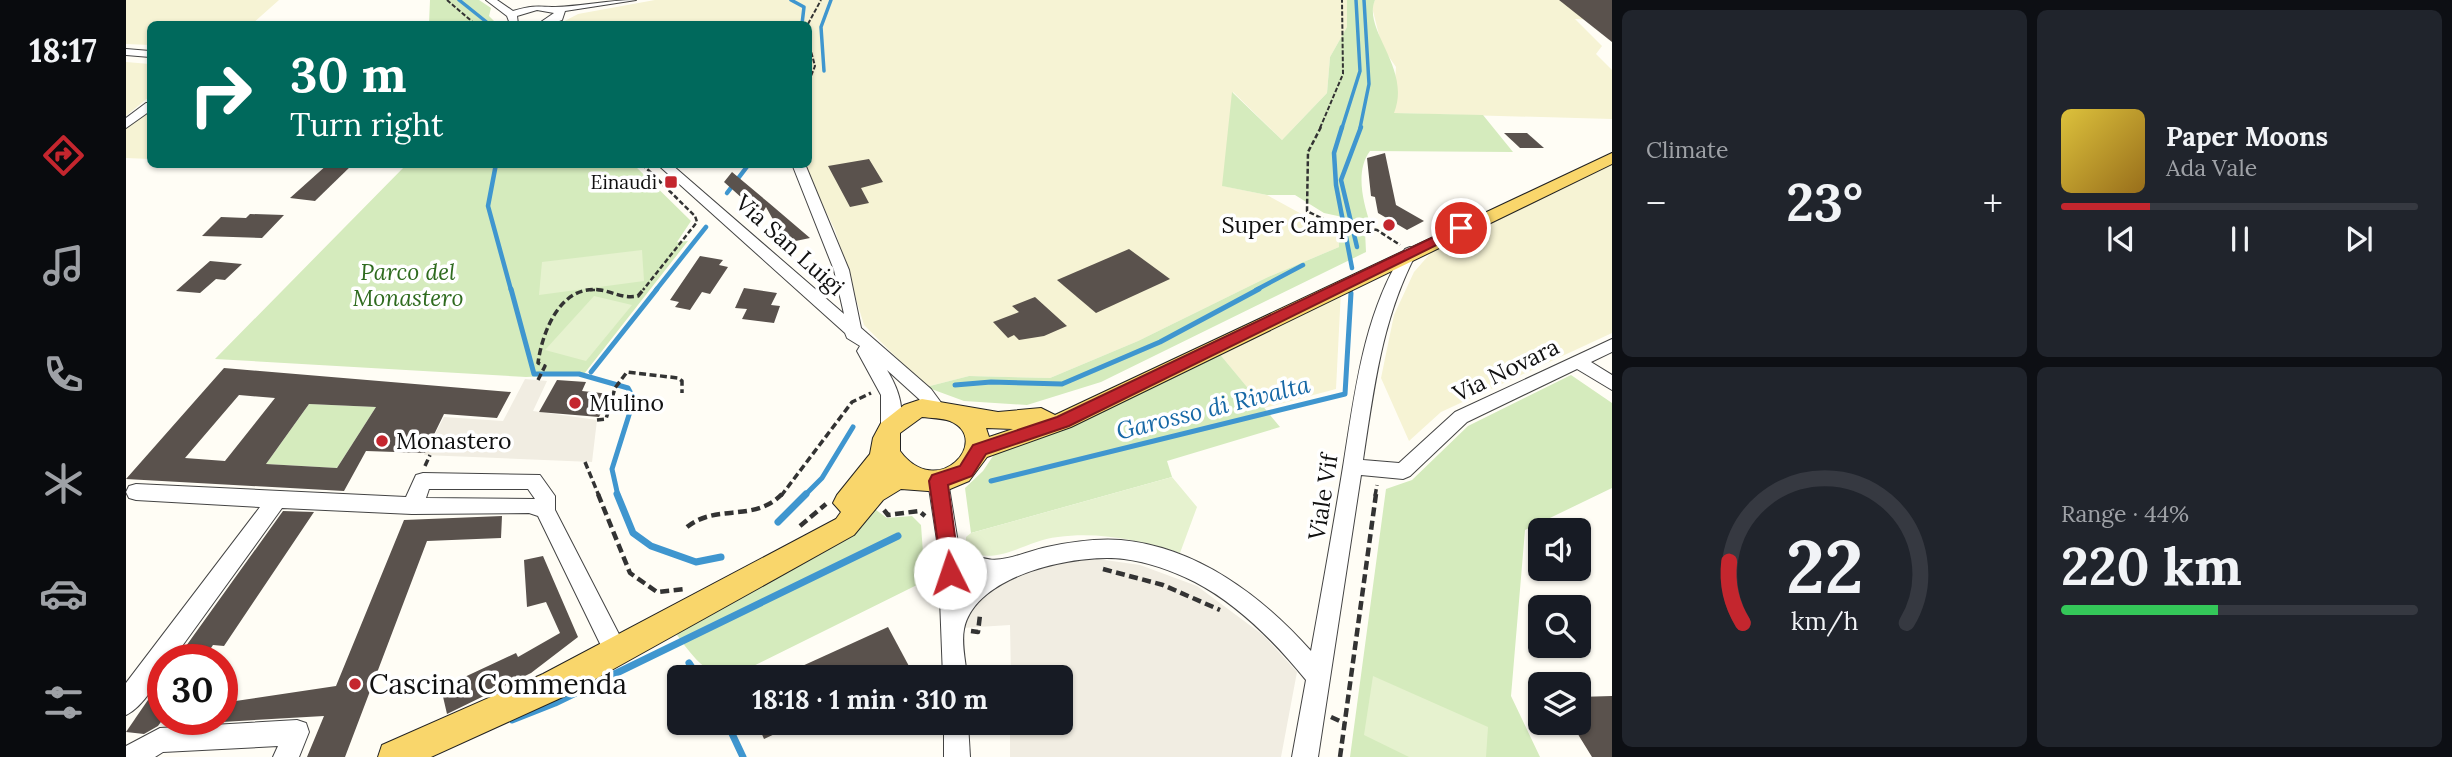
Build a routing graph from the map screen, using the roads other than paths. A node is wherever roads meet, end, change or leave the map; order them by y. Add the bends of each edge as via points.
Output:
1 (491, 0) edge
2 (505, 0) edge
3 (629, 0) edge
4 (536, 7) junction
5 (514, 20) edge
6 (552, 20) edge
7 (126, 52) edge
8 (147, 54) edge
9 (147, 108) edge
10 (126, 124) edge
11 (1612, 158) edge
12 (667, 168) edge
13 (800, 168) edge
14 (1410, 252) junction
15 (1368, 273) junction
16 (1384, 306) junction
17 (853, 334) junction
18 (1612, 345) edge
19 (1579, 362) junction
20 (1612, 384) edge
21 (1088, 407) junction
22 (936, 408) junction
23 (961, 416) junction
24 (888, 431) junction
25 (979, 450) junction
26 (1353, 467) junction
27 (926, 479) junction
28 (136, 492) dead end
29 (276, 501) junction
30 (806, 546) junction
31 (948, 547) junction
32 (1008, 569) junction
33 (953, 628) junction
34 (615, 650) junction
35 (955, 665) edge
36 (1318, 677) junction
37 (126, 703) edge
38 (956, 735) edge
39 (440, 746) edge
40 (135, 755) dead end
41 (286, 757) edge
42 (394, 757) edge
43 (957, 757) edge
44 (1305, 757) edge

1 - 5 street
2 - 4 street
3 - 6 street
4 - 5 street
4 - 6 street
7 - 8 street
9 - 10 street
11 - 14 main road
12 - 17 street, Via San Luigi
13 - 17 street via 846,285 854,312
14 - 15 main road
14 - 16 street, Viale Vif
15 - 16 street via 1377,283
15 - 21 main road
16 - 26 street, Viale Vif
17 - 22 street, Via San Luigi
17 - 24 street, Via San Luigi via 887,386 895,407
18 - 19 street, Via Novara
19 - 20 street
19 - 26 street, Via Novara via 1461,417 1403,471
21 - 23 main road via 1026,420
21 - 25 main road via 1063,421
22 - 23 main road
22 - 24 main road via 909,411
23 - 25 main road via 972,425
24 - 27 main road via 891,460
24 - 30 main road via 882,457
25 - 27 main road via 966,471
26 - 36 street, Viale Vif
27 - 30 main road via 889,481 845,527
27 - 31 street
28 - 29 street
29 - 34 street via 529,505 545,510
29 - 37 street
30 - 34 main road
31 - 32 street via 974,568
31 - 33 street
32 - 33 street via 973,593 961,606
32 - 36 street via 1054,553 1124,549 1201,575 1277,630
33 - 35 street
34 - 39 main road
36 - 44 street, Viale Vif
38 - 43 street
39 - 42 main road
40 - 41 street via 160,740 297,732

